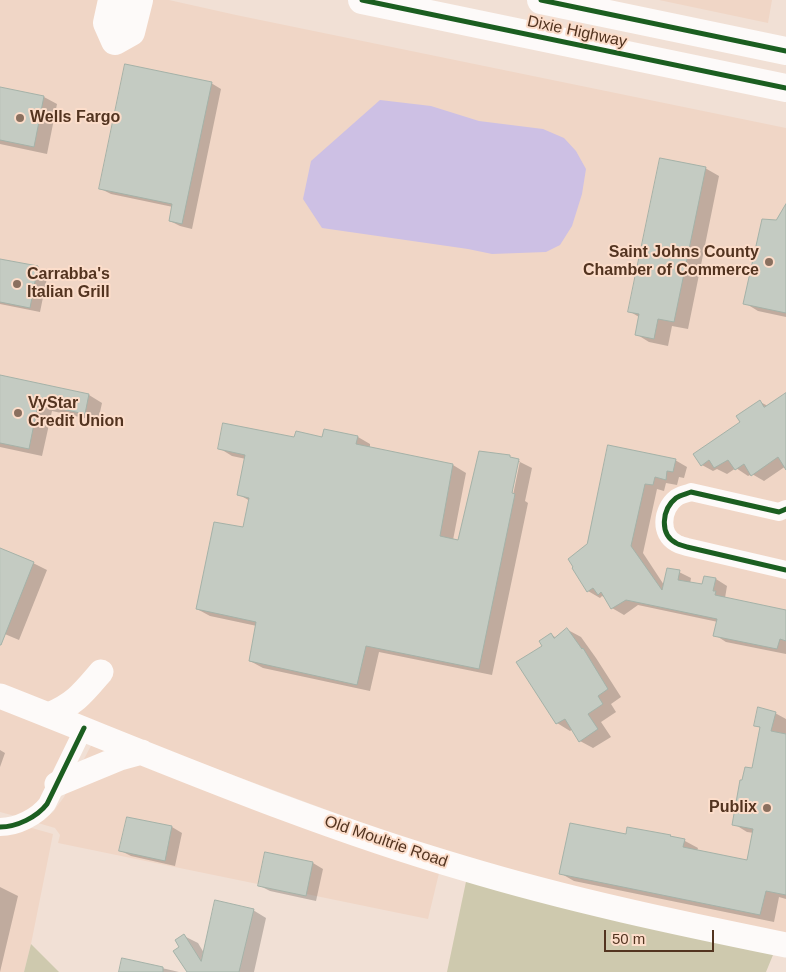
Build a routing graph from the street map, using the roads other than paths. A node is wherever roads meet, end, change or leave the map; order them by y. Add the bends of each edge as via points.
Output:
1 (112, 0) edge
2 (139, 0) edge
3 (366, 0) edge
4 (541, 0) edge
5 (786, 51) edge
6 (786, 88) edge
7 (786, 509) edge
8 (786, 570) edge
9 (101, 672) dead end
10 (0, 696) edge
11 (49, 715) junction
12 (84, 728) junction
13 (142, 752) junction
14 (57, 784) junction
15 (0, 827) edge
16 (786, 945) edge

1 - 2 main road via 107,23 115,40 131,32
3 - 6 main road, Dixie Highway
4 - 5 main road, Dixie Highway
7 - 8 street via 779,512 691,492 670,503 664,521 665,529 675,543
9 - 11 main road via 75,701
10 - 11 main road, Old Moultrie Road
11 - 12 main road, Old Moultrie Road
12 - 13 main road, Old Moultrie Road
12 - 14 street
13 - 14 main road
13 - 16 main road, Old Moultrie Road via 364,836 461,868 546,892
14 - 15 street via 42,810 19,823

